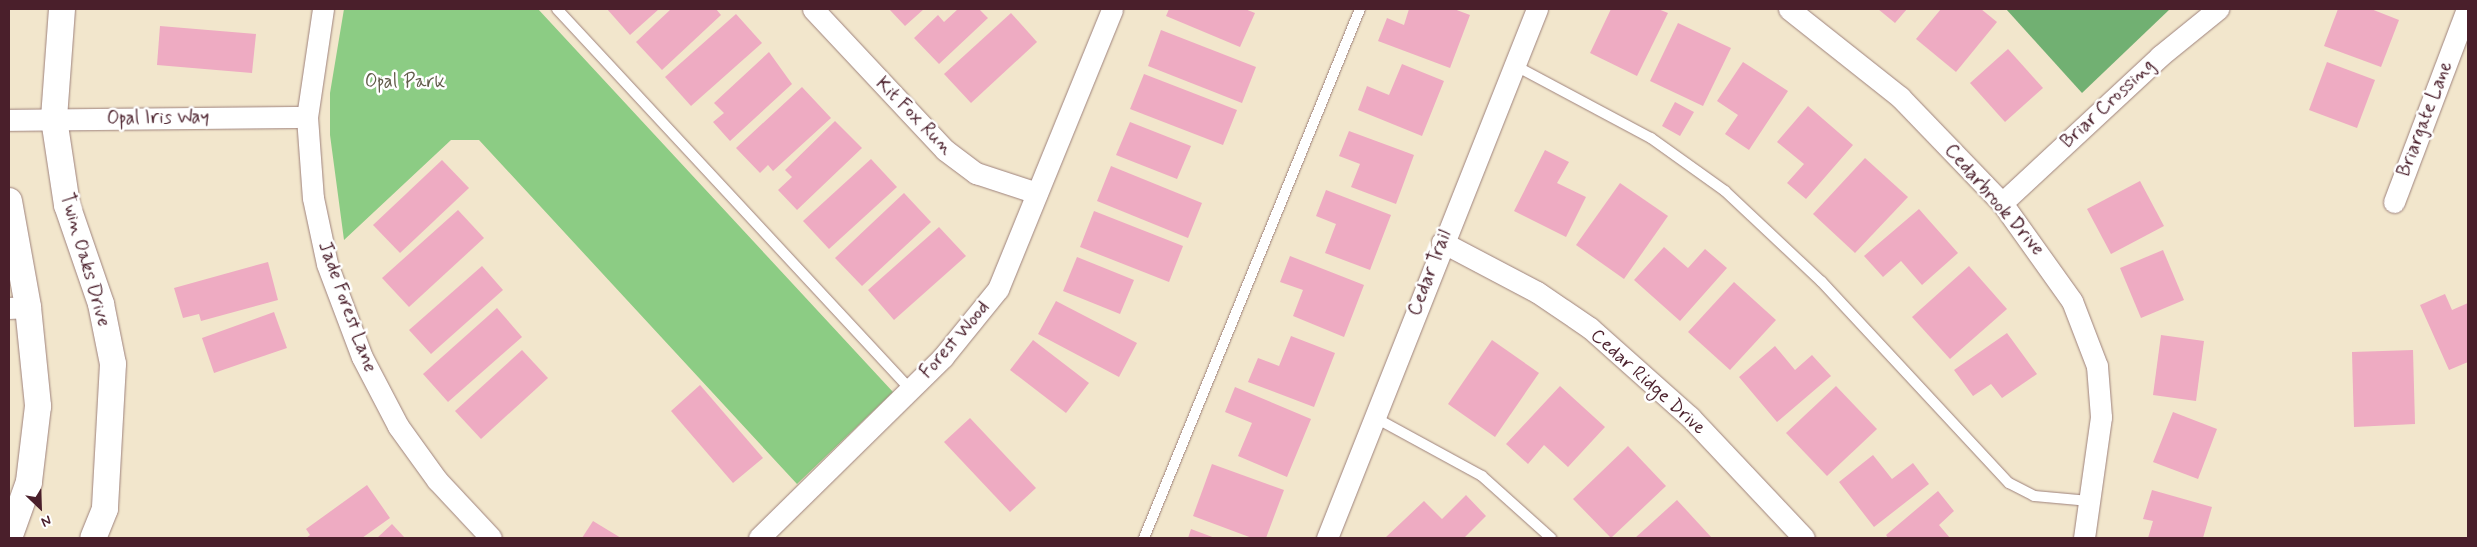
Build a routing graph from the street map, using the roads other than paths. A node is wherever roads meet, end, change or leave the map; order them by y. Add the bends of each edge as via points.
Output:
1 (62, 9) edge
2 (323, 9) edge
3 (557, 9) edge
4 (813, 9) edge
5 (1360, 9) edge
6 (1537, 9) edge
7 (1789, 9) edge
8 (2218, 9) edge
9 (2467, 9) edge
10 (1108, 10) edge
11 (1514, 65) junction
12 (307, 117) junction
13 (54, 119) junction
14 (9, 120) edge
15 (1037, 193) junction
16 (9, 201) edge
17 (2394, 202) dead end
18 (2002, 203) junction
19 (1442, 242) junction
20 (18, 308) edge
21 (910, 389) junction
22 (1374, 417) junction
23 (2091, 501) junction
24 (9, 538) edge
25 (93, 538) edge
26 (491, 538) edge
27 (759, 538) edge
28 (1144, 538) edge
29 (1327, 538) edge
30 (1551, 538) edge
31 (1804, 538) edge
32 (2084, 538) edge

1 - 13 street, Twin Oaks Drive
2 - 12 street, Jade Forest Lane
3 - 21 lane
4 - 15 street, Kit Fox Run via 945,150 976,173
5 - 28 lane
6 - 11 street, Cedar Trail
7 - 18 street, Cedarbrook Drive via 1900,97
8 - 18 street, Briar Crossing via 2160,56
9 - 17 street, Briargate Lane
10 - 15 street, Forest Wood
11 - 19 street, Cedar Trail
11 - 23 lane via 1652,138 1725,192 1821,281 2009,483 2034,496
12 - 13 street, Opal Iris Way
12 - 26 street, Jade Forest Lane via 312,198 323,245 362,357 398,426 437,480
13 - 14 street, Opal Iris Way
13 - 25 street, Twin Oaks Drive via 67,205 101,304 113,364 105,509
15 - 21 street, Forest Wood via 998,289 971,326
16 - 20 street
18 - 23 street, Cedarbrook Drive via 2072,301 2096,366 2101,417
19 - 22 street, Cedar Trail
19 - 31 street, Cedar Ridge Drive via 1537,292 1598,334 1690,417
20 - 24 street via 38,406 29,482
21 - 27 street, Forest Wood
22 - 29 street, Cedar Trail
22 - 30 lane via 1482,476
23 - 32 street, Cedarbrook Drive

